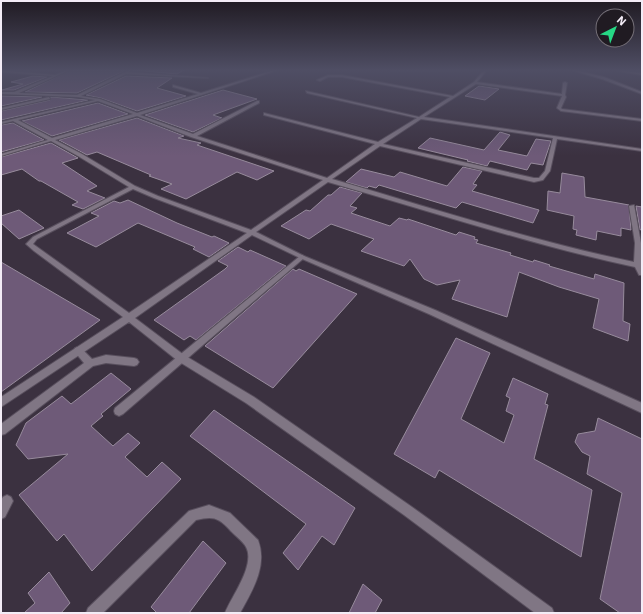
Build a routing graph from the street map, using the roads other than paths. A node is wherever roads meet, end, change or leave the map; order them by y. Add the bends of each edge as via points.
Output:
1 (47, 99) edge
2 (91, 99) edge
3 (186, 99) edge
4 (336, 99) edge
5 (451, 99) edge
6 (563, 99) edge
7 (98, 100) junction
8 (258, 102) dead end
9 (1, 108) edge
10 (265, 114) dead end
11 (135, 115) junction
12 (420, 118) junction
13 (14, 120) junction
14 (642, 120) edge
15 (1, 123) edge
16 (193, 136) junction
17 (555, 138) junction
18 (53, 140) junction
19 (380, 144) junction
20 (642, 150) edge
21 (1, 155) edge
22 (328, 180) junction
23 (132, 187) junction
24 (632, 206) dead end
25 (251, 232) junction
26 (302, 257) junction
27 (638, 265) junction
28 (642, 273) edge
29 (128, 317) junction
30 (78, 351) junction
31 (181, 358) junction
32 (134, 362) dead end
33 (90, 363) junction
34 (1, 403) edge
35 (642, 408) edge
36 (119, 411) dead end
37 (1, 430) edge
38 (7, 501) dead end
39 (1, 512) edge
40 (98, 611) edge
41 (232, 613) edge
42 (548, 613) edge

1 - 9 street
2 - 7 street
3 - 11 street
4 - 12 street
5 - 12 street
6 - 14 street via 561,110
7 - 11 street
7 - 13 street
8 - 16 street
10 - 19 street
11 - 16 street
11 - 18 street
12 - 17 street
12 - 19 street
13 - 15 street
13 - 18 street
16 - 22 street
17 - 19 street via 547,171 541,179 534,180
17 - 20 street
18 - 21 street
18 - 23 street
19 - 22 street
22 - 25 street
22 - 27 street via 500,230
23 - 25 street
23 - 29 street via 35,238 29,244
24 - 27 street via 638,243
25 - 26 street
25 - 29 street
26 - 31 street
26 - 35 street via 432,312
27 - 28 street
29 - 30 street
29 - 31 street
30 - 33 street
30 - 34 street
31 - 36 street
31 - 42 street via 250,400
32 - 33 street via 106,359
33 - 37 street
38 - 39 street
40 - 41 street via 194,515 209,511 226,517 253,545 255,562 248,585

